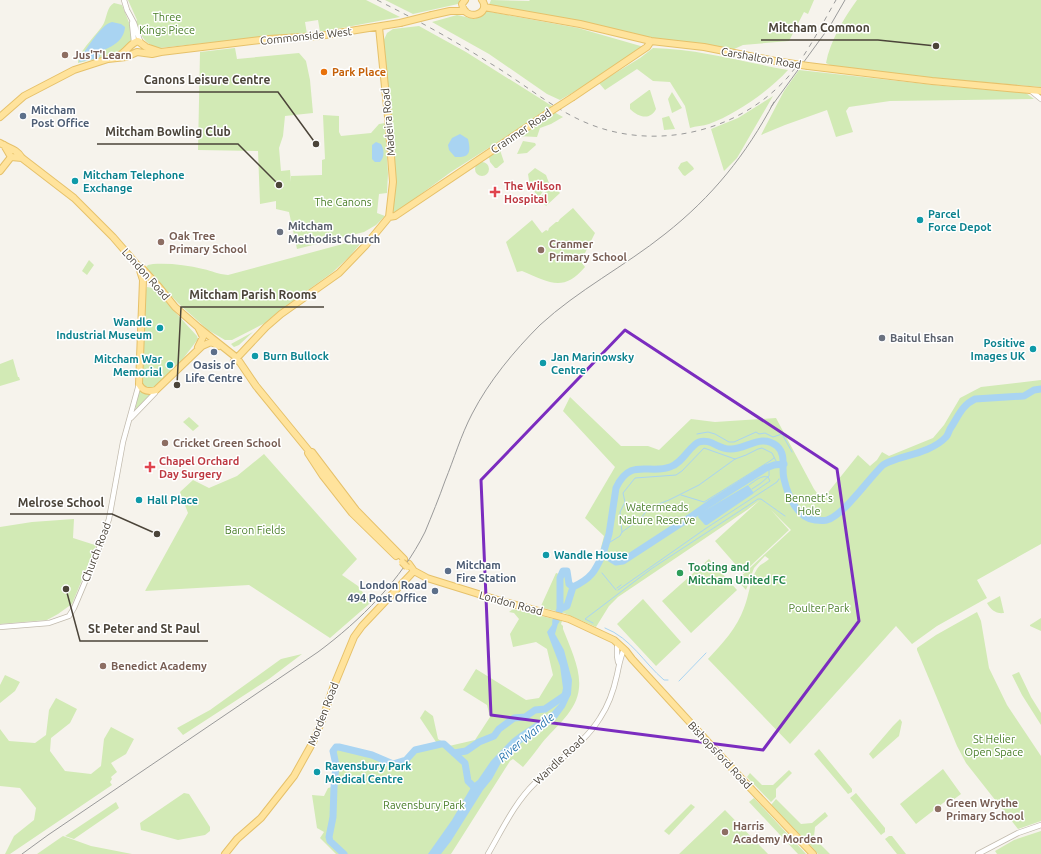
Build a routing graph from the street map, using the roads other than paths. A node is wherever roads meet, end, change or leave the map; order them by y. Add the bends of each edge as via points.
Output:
1 (124, 0) edge
2 (482, 0) edge
3 (464, 5) edge
4 (484, 7) junction
5 (379, 27) junction
6 (651, 41) junction
7 (137, 46) junction
8 (1030, 90) junction
9 (1041, 91) edge
10 (1041, 99) edge
11 (0, 117) edge
12 (1, 146) edge
13 (10, 155) junction
14 (22, 158) junction
15 (0, 171) edge
16 (389, 217) junction
17 (139, 267) junction
18 (159, 287) junction
19 (142, 292) junction
20 (198, 327) junction
21 (246, 348) junction
22 (197, 349) junction
23 (234, 358) junction
24 (243, 366) junction
25 (139, 384) junction
26 (156, 390) junction
27 (131, 418) junction
28 (410, 568) junction
29 (0, 627) edge
30 (611, 640) junction
31 (617, 647) junction
32 (625, 652) junction
33 (618, 662) junction
34 (1041, 825) edge
35 (225, 854) edge
36 (488, 854) edge
37 (813, 854) edge
38 (978, 854) edge

1 - 7 street via 132,20
2 - 4 main road
3 - 4 main road via 470,14 476,15 482,12
3 - 5 main road, Commonside West, bridge via 450,11
4 - 6 main road, Carshalton Road via 580,24
5 - 7 main road, Commonside West via 152,54
5 - 16 main road, Madeira Road via 393,182
6 - 8 main road, Carshalton Road, bridge via 704,47 808,66
6 - 16 main road, Cranmer Road, bridge via 641,51 573,97 395,216
7 - 11 main road via 115,58 64,74 24,96
8 - 9 main road, Carshalton Road
8 - 10 street
12 - 13 main road, London Road
12 - 14 main road, London Road via 8,146
13 - 14 main road
13 - 15 main road
14 - 17 main road, London Road via 74,198
16 - 21 main road via 339,273 281,314
17 - 18 main road, London Road
17 - 19 main road
18 - 19 main road via 146,285
18 - 20 main road, London Road via 175,307
19 - 25 main road
20 - 22 main road via 203,337
20 - 23 main road, London Road
21 - 23 main road via 245,346
21 - 24 main road
22 - 23 main road via 205,344 214,343
22 - 26 main road
23 - 24 main road, London Road via 241,368
24 - 28 main road, London Road, bridge via 309,451 308,454 323,476 352,513
25 - 26 main road via 147,391
25 - 27 street, Church Road
26 - 27 street, Church Road
27 - 29 street, Church Road via 122,449 109,519 98,551 69,616 49,623
28 - 30 main road, London Road via 427,578 564,618
28 - 35 main road, Morden Road via 354,637 313,742 294,776 261,818 237,839
30 - 31 main road, London Road
30 - 32 main road, London Road
31 - 32 main road, Bishopsford Road
31 - 33 street, Wandle Road
32 - 33 street, Wandle Road
32 - 37 main road, Bishopsford Road
33 - 36 street, Wandle Road via 617,676 596,725 531,787
34 - 38 street via 1018,833

